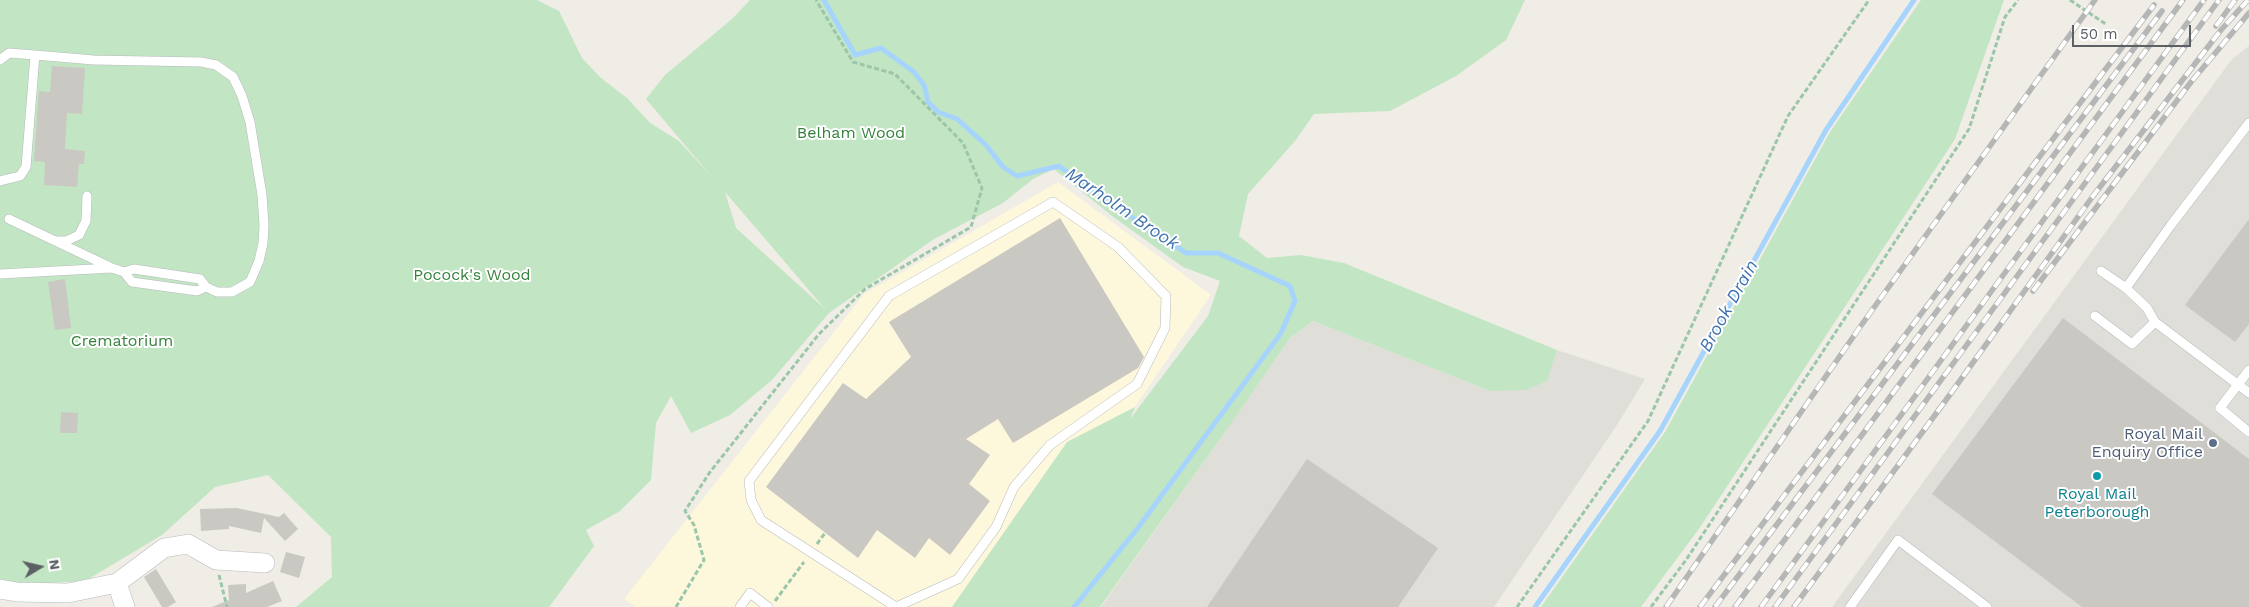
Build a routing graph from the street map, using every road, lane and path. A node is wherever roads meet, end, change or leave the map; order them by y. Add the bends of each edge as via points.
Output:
1 (816, 0) edge
2 (1868, 0) edge
3 (2018, 0) edge
4 (2070, 0) edge
5 (2107, 24) dead end
6 (35, 55) junction
7 (0, 60) edge
8 (2249, 123) edge
9 (0, 181) edge
10 (87, 196) dead end
11 (9, 219) dead end
12 (56, 241) junction
13 (112, 268) junction
14 (2101, 271) dead end
15 (0, 274) edge
16 (2126, 288) junction
17 (2095, 316) dead end
18 (2155, 322) junction
19 (2249, 370) edge
20 (2238, 385) junction
21 (2249, 393) edge
22 (2249, 432) edge
23 (825, 532) dead end
24 (811, 552) junction
25 (216, 560) junction
26 (266, 563) dead end
27 (117, 583) junction
28 (0, 589) edge
29 (125, 607) edge
30 (226, 607) edge
31 (676, 607) edge
32 (740, 607) edge
33 (769, 607) edge
34 (896, 607) edge
35 (1517, 607) edge
36 (1651, 607) edge
37 (1850, 607) edge
38 (1988, 607) edge

1 - 31 path via 853,62 895,74 962,143 982,188 971,227 865,289 820,334 710,472 685,511 694,525 704,560
2 - 35 path via 1788,116 1648,421
3 - 36 path via 2005,17 1969,129 1692,552
4 - 5 path
6 - 7 lane via 8,53
6 - 9 lane via 26,167 20,176
6 - 13 lane via 94,60 201,62 216,66 233,77 242,96 250,122 264,225 259,261 250,282 232,292 217,292 206,287 200,279
8 - 16 lane
10 - 12 lane via 86,221 79,235 66,241
11 - 12 lane
12 - 13 lane
13 - 15 lane
14 - 16 lane
16 - 18 lane via 2147,308
17 - 18 lane via 2132,344
18 - 20 lane
19 - 20 lane
20 - 21 lane
20 - 22 lane via 2220,408
23 - 24 path
24 - 33 path
24 - 34 lane
24 - 34 lane via 761,520 752,500 749,482 889,296 1053,202 1118,247 1166,296 1165,328 1137,384 1050,445 1014,487 996,527 958,579
25 - 26 street
25 - 27 street via 188,544 164,548
25 - 30 path
27 - 28 street via 68,593
27 - 29 street
32 - 33 lane via 750,593
37 - 38 lane via 1898,540

